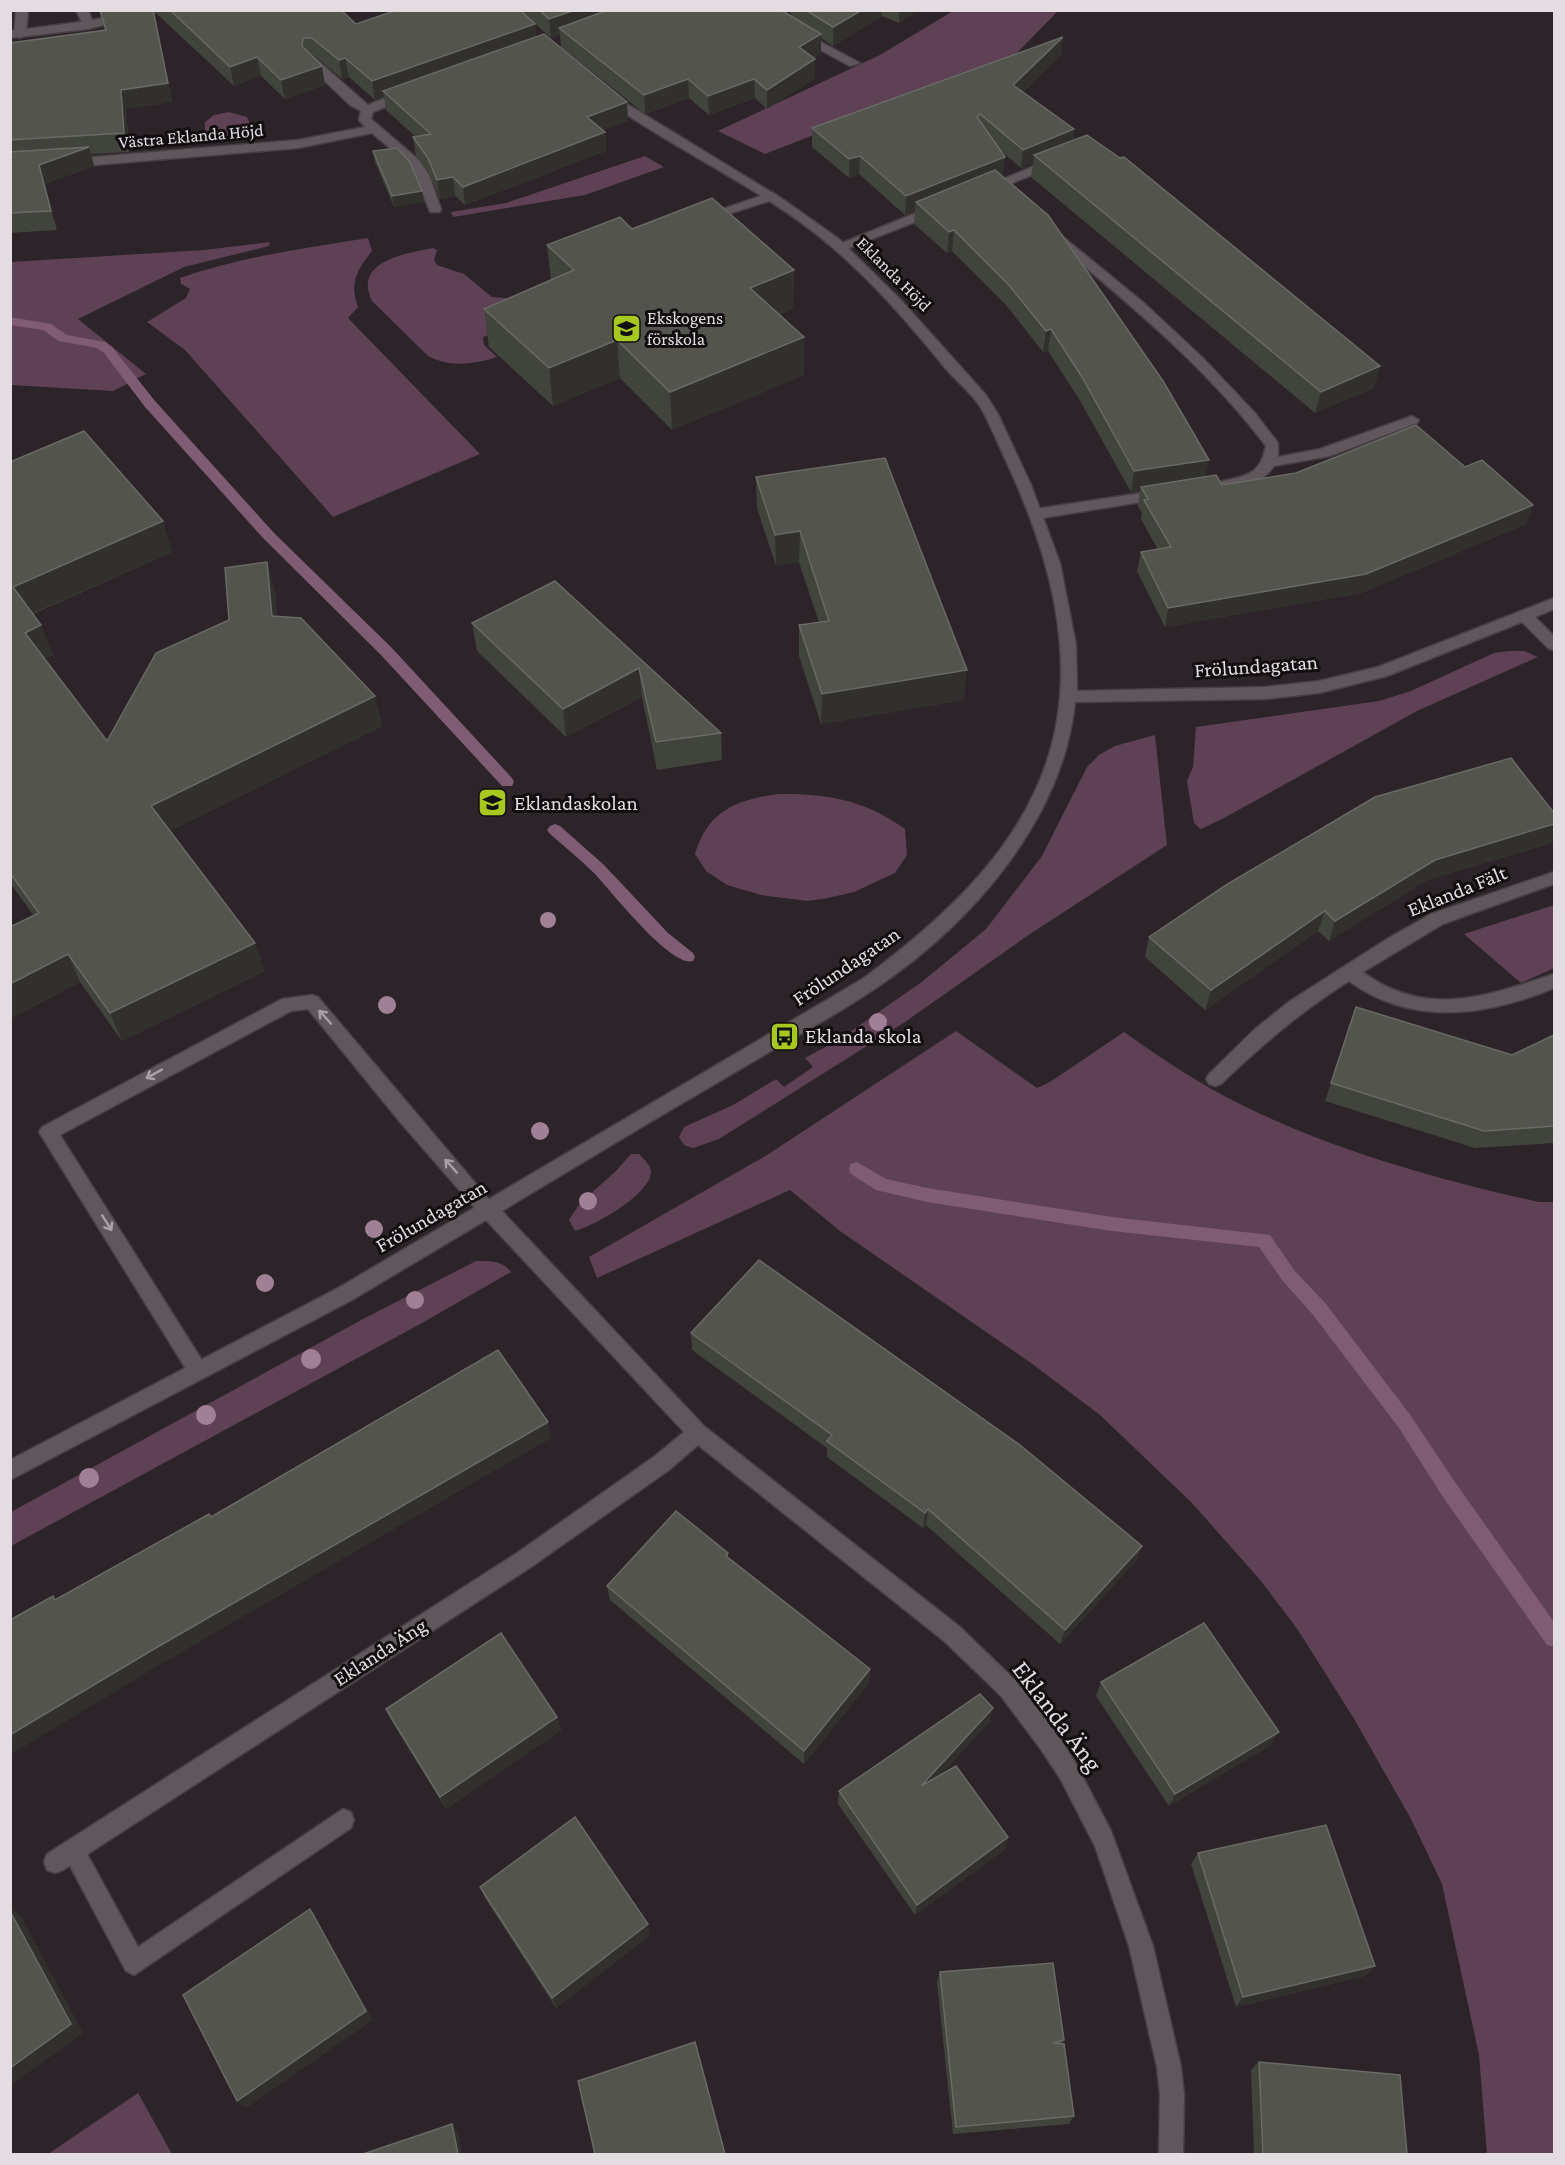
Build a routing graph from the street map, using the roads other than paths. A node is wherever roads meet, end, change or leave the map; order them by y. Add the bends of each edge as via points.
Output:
1 (22, 10) edge
2 (82, 10) edge
3 (158, 10) edge
4 (767, 10) edge
5 (88, 25) junction
6 (16, 35) edge
7 (312, 62) edge
8 (854, 63) dead end
9 (594, 85) edge
10 (414, 91) edge
11 (367, 110) junction
12 (372, 129) junction
13 (1067, 156) edge
14 (56, 164) edge
15 (976, 193) edge
16 (772, 196) junction
17 (954, 201) edge
18 (435, 209) dead end
19 (1041, 222) edge
20 (687, 225) edge
21 (839, 247) junction
22 (1412, 420) dead end
23 (1271, 462) junction
24 (1211, 487) edge
25 (1177, 493) edge
26 (1036, 514) junction
27 (1554, 603) edge
28 (1524, 615) junction
29 (1554, 645) edge
30 (1069, 697) junction
31 (1554, 878) edge
32 (1350, 972) junction
33 (1554, 981) edge
34 (1215, 1079) dead end
35 (489, 1210) junction
36 (198, 1371) junction
37 (698, 1433) junction
38 (10, 1472) edge
39 (343, 1820) dead end
40 (1171, 2154) edge

1 - 6 street
2 - 5 street
3 - 5 street
4 - 8 street via 802,36
5 - 6 street
7 - 11 street
9 - 16 street, Eklanda Höjd via 658,131
10 - 11 street
11 - 12 street via 365,120
12 - 14 street, Västra Eklanda Höjd via 298,144
12 - 18 street via 416,164
13 - 15 street via 1001,189
16 - 20 street
16 - 21 street, Eklanda Höjd
17 - 21 street
19 - 23 street via 1151,318 1250,414 1273,446
21 - 26 street, Eklanda Höjd via 898,301 984,403
22 - 23 street via 1316,455
23 - 24 street via 1258,477
25 - 26 street
26 - 30 street, Eklanda Höjd via 1064,603
27 - 28 street, Frölundagatan
28 - 29 street
28 - 30 street, Frölundagatan via 1382,672 1319,687 1265,693
30 - 35 street, Frölundagatan via 1055,762 1014,840 979,888 934,934 870,983
31 - 32 street, Eklanda Fält via 1437,920
32 - 33 street via 1376,990 1431,1006 1462,1007 1500,1000
32 - 34 street, Eklanda Fält via 1296,1006
35 - 36 street, Frölundagatan via 345,1294
35 -> 36 street, Eklanda Äng via 312,1002 288,1004 48,1132
35 - 37 street, Eklanda Äng
36 - 38 street, Frölundagatan
37 - 39 street, Eklanda Äng via 662,1463 524,1560 64,1857 134,1963
37 - 40 street, Eklanda Äng via 952,1634 1025,1708 1059,1754 1086,1799 1137,1927 1159,2012 1172,2093

